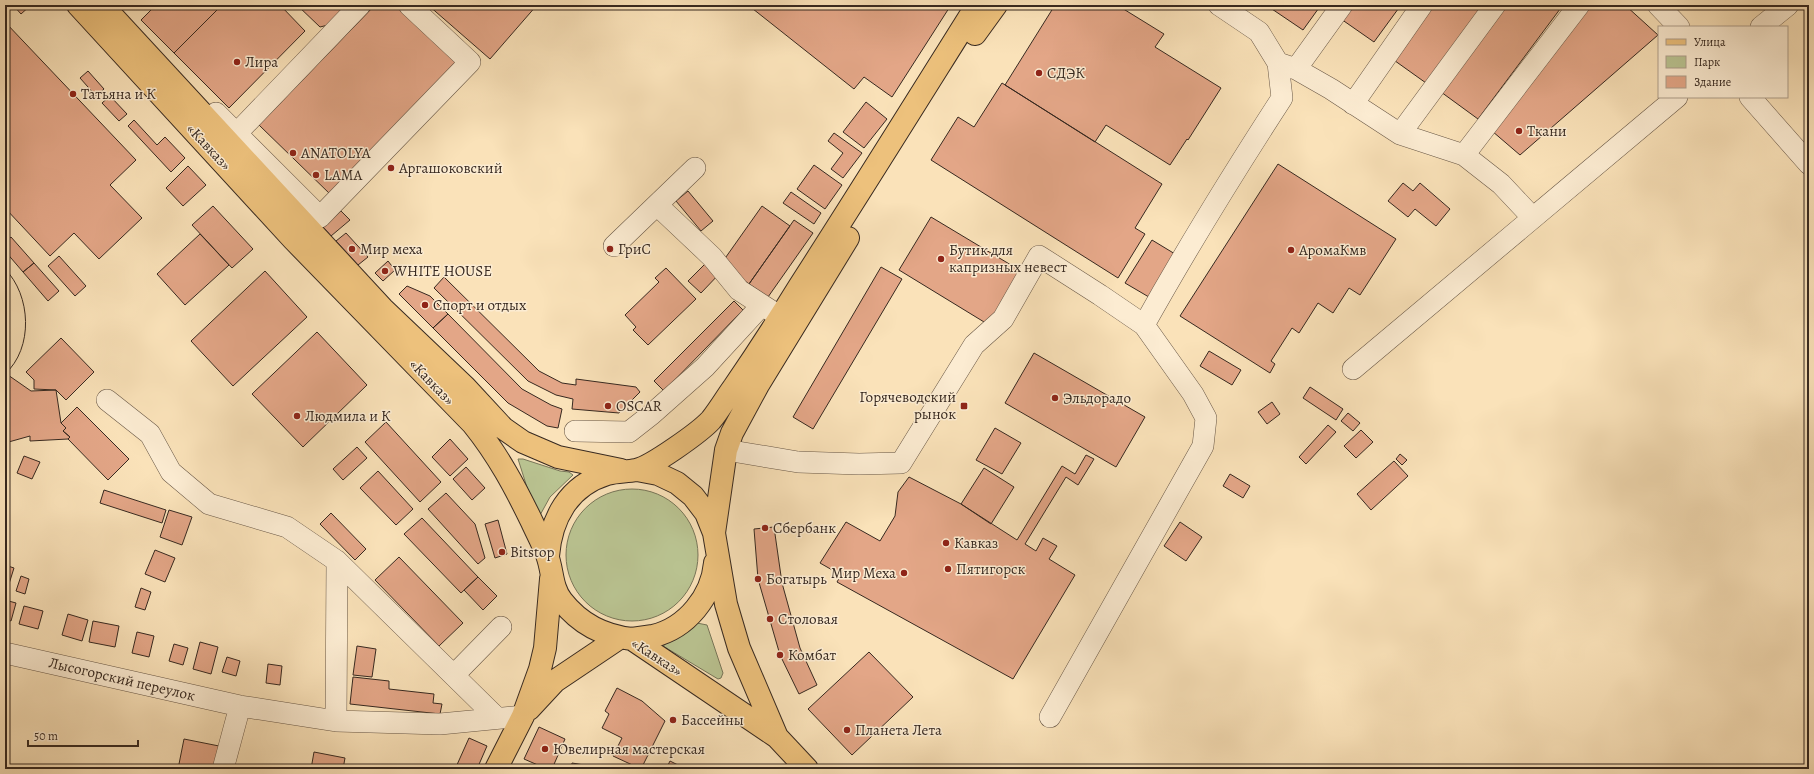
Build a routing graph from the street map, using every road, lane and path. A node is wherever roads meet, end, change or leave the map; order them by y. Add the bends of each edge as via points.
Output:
1 (78, 5) edge
2 (102, 5) edge
3 (112, 5) edge
4 (360, 5) edge
5 (408, 5) edge
6 (977, 5) edge
7 (996, 5) edge
8 (1219, 5) edge
9 (1342, 5) edge
10 (1422, 5) edge
11 (1495, 5) edge
12 (1578, 5) edge
13 (1658, 5) edge
14 (1788, 5) edge
15 (1678, 26) edge
16 (1762, 26) edge
17 (1287, 66) junction
18 (1676, 98) edge
19 (1751, 98) edge
20 (1353, 104) junction
21 (236, 134) junction
22 (1400, 134) junction
23 (1464, 156) junction
24 (1809, 164) edge
25 (695, 168) dead end
26 (657, 205) junction
27 (1533, 218) junction
28 (614, 246) dead end
29 (762, 305) junction
30 (781, 316) junction
31 (1144, 325) junction
32 (1353, 369) dead end
33 (107, 400) dead end
34 (575, 430) dead end
35 (726, 450) junction
36 (631, 470) junction
37 (715, 542) junction
38 (548, 556) junction
39 (337, 561) junction
40 (551, 578) junction
41 (501, 627) dead end
42 (626, 638) junction
43 (5, 652) edge
44 (454, 675) junction
45 (240, 706) junction
46 (523, 716) junction
47 (1050, 717) dead end
48 (497, 718) junction
49 (336, 721) junction
50 (777, 737) junction
51 (223, 769) edge
52 (496, 769) edge
53 (806, 769) edge

1 - 38 main road, «Кавказ» via 293,239 473,424 492,448 516,489
2 - 36 main road, «Кавказ» via 383,309 503,428 523,442 558,457
3 - 21 street
4 - 21 street
5 - 21 street via 470,62 320,217
6 - 30 main road
7 - 35 main road via 981,23 870,200 758,385 732,433
8 - 17 street via 1259,32
9 - 17 street
10 - 20 street
11 - 22 street
12 - 23 street
13 - 15 street
14 - 16 street
17 - 20 street
17 - 31 street via 1282,98 1188,247
18 - 27 street
19 - 24 street
20 - 22 street
22 - 23 street
23 - 27 street via 1501,184
25 - 26 street
26 - 28 street
26 - 29 street via 712,257 739,290
27 - 32 street
29 - 30 street
29 - 34 street via 705,367 629,432
30 - 36 main road via 710,420 676,449
31 - 35 street via 1039,256 1003,319 974,345 902,463 798,462
31 - 47 street via 1193,394 1206,418 1203,446
33 - 39 street via 150,434 172,472 209,504 287,527
35 - 37 main road
36 - 37 main road, «Кавказ» via 658,474 677,483 694,496 706,514
36 - 38 main road via 606,474 575,492 555,521
37 - 42 main road via 714,574 706,595 692,613 675,627 654,636
37 - 50 main road, «Кавказ» via 726,604 739,648
38 - 40 main road, «Кавказ»
39 - 44 street
39 - 49 street
40 - 42 main road, «Кавказ» via 561,600 577,618 597,631
40 - 46 main road via 545,648
41 - 44 street
42 - 46 main road via 555,681
42 - 50 main road, «Кавказ»
43 - 45 street, Лысогорский переулок
44 - 48 street
45 - 49 street, Лысогорский переулок
45 - 51 street
46 - 48 street, Лысогорский переулок
46 - 52 main road
48 - 49 street, Лысогорский переулок via 440,724
50 - 53 main road, «Кавказ»

